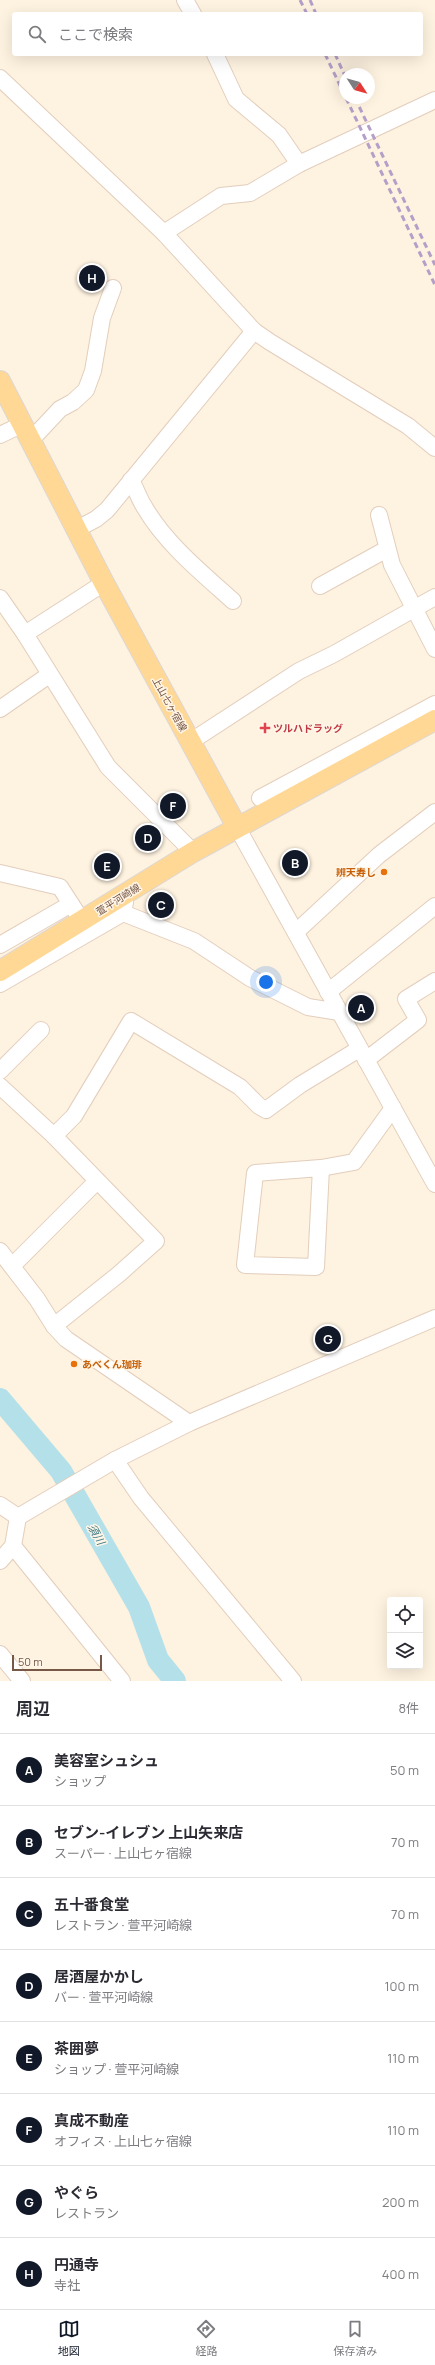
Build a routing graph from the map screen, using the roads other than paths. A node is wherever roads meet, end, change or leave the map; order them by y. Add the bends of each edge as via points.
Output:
1 (185, 0) edge
2 (192, 12) edge
3 (216, 56) edge
4 (0, 78) edge
5 (435, 100) edge
6 (300, 164) junction
7 (164, 233) junction
8 (113, 288) dead end
9 (254, 331) junction
10 (0, 381) edge
11 (27, 432) junction
12 (0, 435) edge
13 (435, 448) edge
14 (131, 480) junction
15 (379, 515) dead end
16 (77, 529) junction
17 (387, 549) junction
18 (104, 583) junction
19 (320, 586) dead end
20 (435, 597) edge
21 (0, 598) edge
22 (233, 601) dead end
23 (416, 608) junction
24 (25, 634) junction
25 (435, 650) edge
26 (49, 675) junction
27 (435, 704) edge
28 (0, 709) edge
29 (435, 720) edge
30 (190, 742) junction
31 (260, 798) dead end
32 (435, 812) edge
33 (237, 827) junction
34 (193, 852) junction
35 (0, 873) edge
36 (124, 903) junction
37 (71, 904) junction
38 (435, 906) edge
39 (82, 921) junction
40 (296, 932) junction
41 (0, 945) edge
42 (0, 971) edge
43 (435, 981) edge
44 (0, 984) edge
45 (328, 992) junction
46 (339, 1012) junction
47 (41, 1030) dead end
48 (363, 1054) junction
49 (0, 1071) edge
50 (0, 1086) edge
51 (393, 1108) junction
52 (54, 1136) junction
53 (322, 1168) junction
54 (97, 1181) junction
55 (435, 1184) edge
56 (0, 1251) edge
57 (12, 1266) junction
58 (435, 1318) edge
59 (54, 1326) junction
60 (189, 1423) junction
61 (115, 1460) junction
62 (0, 1505) edge
63 (18, 1517) junction
64 (13, 1546) junction
65 (0, 1561) edge
66 (0, 1654) edge
67 (22, 1681) edge
68 (122, 1681) edge
69 (293, 1681) edge

1 - 2 street
3 - 6 street via 236,99 279,135
4 - 7 street
5 - 6 street
6 - 7 street via 250,193 221,196
7 - 9 street
8 - 11 street via 102,318 93,371 86,390 73,402
9 - 13 street via 408,426
9 - 14 street
10 - 11 main road, 上山七ヶ宿線
11 - 12 street
11 - 16 main road, 上山七ヶ宿線
14 - 16 street via 102,514
14 - 22 street via 145,508 159,527 206,577
15 - 17 street
16 - 18 main road, 上山七ヶ宿線
17 - 19 street
17 - 23 street via 392,565
18 - 24 street
18 - 30 main road, 上山七ヶ宿線
20 - 23 street
21 - 24 street
23 - 25 street
23 - 30 street via 299,671
24 - 26 street
26 - 28 street
26 - 34 street via 108,768
27 - 31 street
29 - 33 main road
30 - 33 main road, 上山七ヶ宿線
32 - 40 street via 379,855
33 - 34 main road, 萱平河崎線
33 - 40 street
34 - 36 main road, 萱平河崎線
35 - 37 street via 60,887
36 - 39 main road, 萱平河崎線
36 - 44 street
36 - 46 street via 194,941 250,978 308,1007
37 - 39 street
37 - 41 street
38 - 45 street
39 - 42 main road, 萱平河崎線
40 - 45 street
43 - 48 street via 406,999 418,1020
45 - 46 street
46 - 48 street
47 - 49 street
48 - 51 street
48 - 52 street via 300,1085 266,1110 240,1087 130,1021 74,1116
50 - 52 street
51 - 53 street via 354,1162
51 - 55 street
52 - 54 street
53 - 53 street via 255,1173 245,1265 316,1267
54 - 57 street
54 - 59 street via 156,1240 119,1274
56 - 57 street
57 - 59 street
58 - 60 street
59 - 60 street via 66,1339
60 - 61 street
61 - 63 street
61 - 69 street via 141,1498
62 - 63 street
63 - 64 street
64 - 65 street
64 - 68 street
66 - 67 street

